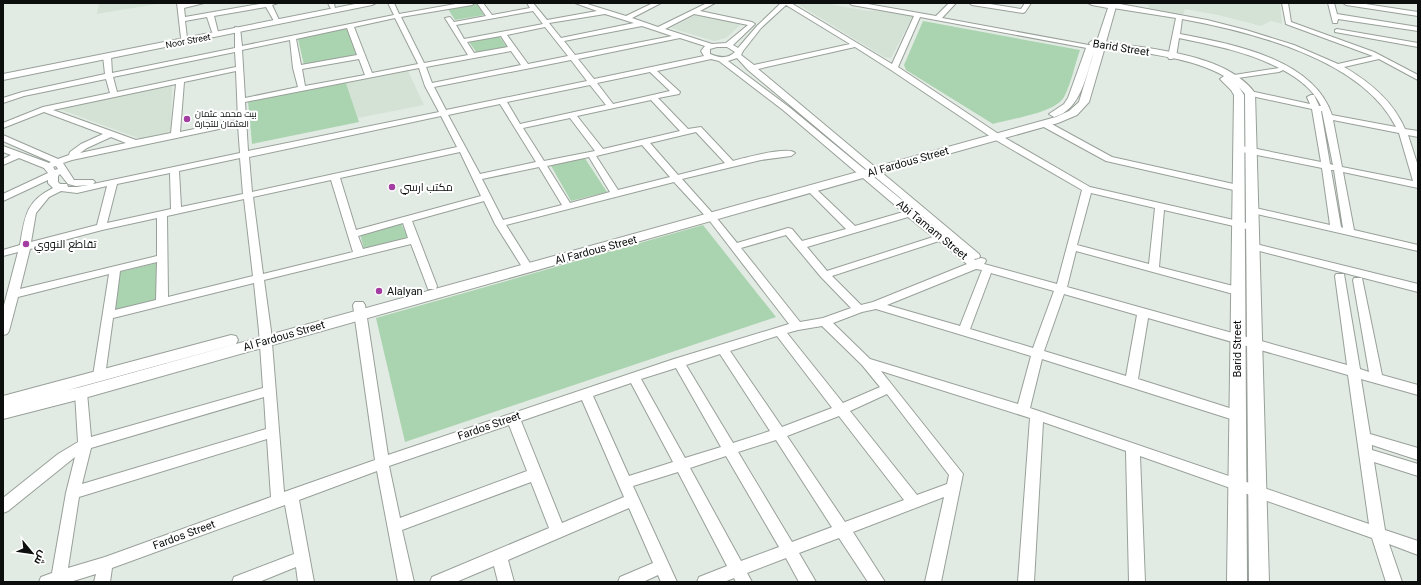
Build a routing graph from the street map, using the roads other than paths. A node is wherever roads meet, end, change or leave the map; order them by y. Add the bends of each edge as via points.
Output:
1 (201, 3) edge
2 (275, 3) edge
3 (360, 3) edge
4 (372, 3) edge
5 (391, 3) edge
6 (472, 3) edge
7 (480, 3) edge
8 (578, 3) edge
9 (658, 3) edge
10 (712, 3) edge
11 (776, 3) edge
12 (786, 3) edge
13 (852, 3) edge
14 (953, 3) edge
15 (972, 3) edge
16 (1028, 3) edge
17 (1285, 3) edge
18 (1331, 3) edge
19 (1346, 3) edge
20 (268, 4) junction
21 (1109, 4) edge
22 (1362, 4) edge
23 (180, 5) edge
24 (332, 6) edge
25 (532, 6) edge
26 (443, 8) junction
27 (605, 12) junction
28 (694, 12) junction
29 (1418, 14) edge
30 (210, 15) junction
31 (918, 15) junction
32 (397, 16) junction
33 (1334, 16) junction
34 (490, 17) junction
35 (1178, 17) junction
36 (938, 18) junction
37 (625, 19) junction
38 (182, 20) junction
39 (276, 20) junction
40 (604, 22) junction
41 (451, 24) junction
42 (546, 24) junction
43 (642, 24) junction
44 (752, 24) junction
45 (350, 26) junction
46 (237, 29) junction
47 (1418, 29) edge
48 (659, 30) junction
49 (1337, 31) junction
50 (215, 32) junction
51 (502, 34) junction
52 (681, 36) junction
53 (1176, 36) junction
54 (184, 38) junction
55 (293, 39) junction
56 (559, 40) junction
57 (1338, 40) junction
58 (463, 41) junction
59 (728, 45) junction
60 (856, 45) junction
61 (1093, 45) junction
62 (1418, 45) edge
63 (513, 48) junction
64 (239, 50) junction
65 (709, 52) junction
66 (738, 53) junction
67 (107, 56) junction
68 (362, 56) junction
69 (472, 56) junction
70 (573, 57) junction
71 (1172, 57) junction
72 (1380, 57) junction
73 (721, 59) junction
74 (422, 66) junction
75 (1337, 66) junction
76 (526, 67) junction
77 (240, 68) junction
78 (297, 68) junction
79 (751, 68) junction
80 (894, 68) junction
81 (652, 70) junction
82 (1279, 70) junction
83 (3, 73) edge
84 (109, 76) junction
85 (369, 76) junction
86 (3, 77) edge
87 (1234, 77) junction
88 (1418, 78) edge
89 (591, 80) junction
90 (180, 81) junction
91 (429, 86) junction
92 (302, 89) junction
93 (114, 95) junction
94 (1246, 95) junction
95 (652, 97) junction
96 (3, 101) edge
97 (240, 101) junction
98 (502, 101) junction
99 (611, 106) junction
100 (1317, 109) junction
101 (46, 110) junction
102 (442, 111) junction
103 (1327, 114) junction
104 (572, 115) junction
105 (242, 122) junction
106 (1045, 124) junction
107 (3, 126) edge
108 (518, 127) junction
109 (1403, 131) junction
110 (686, 132) junction
111 (111, 134) junction
112 (993, 134) junction
113 (1418, 134) edge
114 (175, 135) junction
115 (3, 138) edge
116 (644, 142) junction
117 (135, 143) junction
118 (3, 149) edge
119 (1244, 149) junction
120 (462, 150) junction
121 (244, 152) junction
122 (601, 152) junction
123 (791, 153) dead end
124 (590, 154) junction
125 (19, 155) junction
126 (69, 158) junction
127 (3, 162) edge
128 (57, 163) junction
129 (540, 164) junction
130 (731, 164) junction
131 (1327, 166) junction
132 (1338, 169) junction
133 (64, 170) junction
134 (174, 170) junction
135 (866, 170) junction
136 (50, 171) junction
137 (335, 177) junction
138 (477, 177) junction
139 (677, 178) junction
140 (71, 182) junction
141 (112, 183) junction
142 (1418, 184) edge
143 (58, 188) junction
144 (1238, 188) junction
145 (811, 189) junction
146 (1086, 189) junction
147 (248, 194) junction
148 (616, 194) junction
149 (5, 195) edge
150 (487, 197) junction
151 (1160, 205) junction
152 (567, 206) junction
153 (1251, 210) junction
154 (176, 211) junction
155 (910, 213) junction
156 (162, 214) junction
157 (710, 215) junction
158 (406, 219) junction
159 (500, 224) junction
160 (1238, 225) junction
161 (102, 227) junction
162 (1251, 227) junction
163 (852, 229) junction
164 (1336, 230) junction
165 (1349, 232) junction
166 (353, 234) junction
167 (939, 238) junction
168 (414, 240) junction
169 (801, 245) junction
170 (26, 247) junction
171 (736, 247) junction
172 (1072, 247) junction
173 (1418, 248) edge
174 (1252, 250) junction
175 (3, 253) edge
176 (359, 254) junction
177 (161, 258) junction
178 (526, 265) junction
179 (982, 265) junction
180 (1154, 268) junction
181 (115, 270) junction
182 (825, 275) junction
183 (1340, 276) junction
184 (258, 278) junction
185 (1358, 280) junction
186 (432, 286) junction
187 (1061, 288) junction
188 (1418, 288) edge
189 (1238, 291) junction
190 (13, 294) junction
191 (1418, 295) edge
192 (162, 302) junction
193 (876, 305) junction
194 (859, 309) junction
195 (359, 310) junction
196 (1143, 312) junction
197 (109, 315) junction
198 (825, 322) junction
199 (797, 326) junction
200 (3, 331) edge
201 (964, 331) junction
202 (780, 332) junction
203 (266, 336) junction
204 (1237, 340) junction
205 (1254, 344) junction
206 (722, 348) junction
207 (1037, 354) junction
208 (678, 362) junction
209 (866, 362) junction
210 (1355, 372) junction
211 (99, 376) junction
212 (634, 377) junction
213 (1376, 377) junction
214 (1131, 382) junction
215 (889, 388) junction
216 (1418, 390) edge
217 (269, 392) junction
218 (81, 393) junction
219 (585, 393) junction
220 (3, 402) edge
221 (842, 409) junction
222 (3, 413) edge
223 (1030, 413) junction
224 (1237, 416) junction
225 (513, 418) junction
226 (273, 432) junction
227 (778, 434) junction
228 (1364, 437) junction
229 (85, 444) junction
230 (1133, 448) junction
231 (730, 450) junction
232 (1366, 454) junction
233 (1418, 454) edge
234 (382, 463) junction
235 (681, 464) junction
236 (1418, 470) edge
237 (536, 474) junction
238 (624, 483) junction
239 (1237, 483) junction
240 (952, 488) junction
241 (1257, 491) junction
242 (73, 493) junction
243 (285, 499) junction
244 (632, 500) junction
245 (914, 502) junction
246 (3, 507) edge
247 (394, 526) junction
248 (841, 529) junction
249 (558, 532) junction
250 (1378, 534) junction
251 (1418, 548) edge
252 (789, 550) junction
253 (499, 556) junction
254 (302, 558) junction
255 (105, 564) junction
256 (662, 566) junction
257 (740, 576) edge
258 (53, 580) edge
259 (102, 582) edge
260 (240, 582) edge
261 (306, 582) edge
262 (406, 582) edge
263 (438, 582) edge
264 (506, 582) edge
265 (626, 582) edge
266 (669, 582) edge
267 (705, 582) edge
268 (808, 582) edge
269 (877, 582) edge
270 (933, 582) edge
271 (1026, 582) edge
272 (1137, 582) edge
273 (1237, 582) edge
274 (1259, 582) edge
275 (1394, 582) edge

1 - 23 street
2 - 20 street
3 - 24 main road, Noor Street
4 - 46 main road, Noor Street
5 - 32 street
6 - 26 street
7 - 34 street
8 - 27 street
9 - 37 street
10 - 28 street
11 - 44 street
12 - 60 street
12 - 66 street via 759,27
13 - 31 street
14 - 36 street
15 - 16 street via 1023,11
17 - 57 street via 1288,23
18 - 33 street
19 - 22 street
20 - 30 street
20 - 39 street
21 - 35 street
21 - 61 main road, Al Fardous Street
22 - 29 street
23 - 38 street
24 - 39 main road, Noor Street
25 - 34 street
25 - 42 street
26 - 32 street
26 - 41 street
27 - 37 street
27 - 40 street
28 - 44 street
28 - 48 street
30 - 38 street
30 - 50 street
31 - 36 street
31 - 80 street
32 - 45 street
32 - 74 street
33 - 47 street
33 - 49 street
34 - 41 street
35 - 53 street
35 - 75 street via 1250,33
36 - 61 street
37 - 43 street
38 - 54 street
39 - 46 main road, Noor Street
40 - 42 street
40 - 43 street
40 - 56 street
41 - 58 street
42 - 51 street
42 - 56 street
43 - 48 street
44 - 59 street
45 - 55 street
45 - 68 street
46 - 50 main road, Noor Street
46 - 64 street
46 - 67 main road, Noor Street
48 - 52 street
49 - 57 street
49 - 62 street
50 - 54 main road, Noor Street
51 - 58 street
51 - 63 street
52 - 65 street
52 - 70 street
53 - 71 street
53 - 82 street via 1226,49
53 - 103 street via 1217,43 1273,62 1307,84 1319,97
54 - 83 main road, Noor Street
55 - 64 street
55 - 78 street
56 - 70 street
57 - 72 street
58 - 69 street
59 - 65 street
59 - 66 street, Abi Tamam Street
60 - 79 street
60 - 80 street
61 - 71 main road, Barid Street
61 - 94 main road, Barid Street via 1204,69
61 - 106 main road, Al Fardous Street via 1084,102 1069,116
61 - 112 main road, Al Fardous Street via 1068,106 1055,113
63 - 69 street
63 - 76 street
64 - 77 street
64 - 84 street
65 - 73 street
65 - 81 street
65 - 89 street
66 - 73 street via 733,58
66 - 79 street, Abi Tamam Street
67 - 84 street
67 - 86 main road, Noor Street
68 - 78 street
68 - 85 street
69 - 74 street
70 - 76 street
70 - 89 street
71 - 87 main road, Barid Street via 1203,64
72 - 75 street
72 - 88 street
73 - 135 street, Abi Tamam Street
74 - 85 street
74 - 91 street
75 - 109 street via 1368,86 1390,110
76 - 91 street
77 - 90 street
77 - 97 street
78 - 92 street
79 - 135 street, Abi Tamam Street
80 - 112 street
81 - 89 street
81 - 95 street via 676,92
82 - 87 street
82 - 100 street via 1308,93
84 - 93 street
84 - 96 street via 22,94
85 - 92 street
87 - 94 main road, Barid Street via 1247,88
89 - 98 street
89 - 99 street
89 - 102 street
90 - 93 street
90 - 114 street
91 - 102 street
92 - 97 street
93 - 101 street
94 - 100 street
94 - 119 main road, Barid Street
95 - 99 street
95 - 110 street
97 - 105 street
98 - 102 street
98 - 108 street
99 - 104 street
100 - 103 street
100 - 131 street
101 - 107 street
101 - 111 street
102 - 120 street
102 - 121 street
103 - 109 street
103 - 132 street
104 - 108 street
104 - 122 street
105 - 114 street
105 - 121 street
106 - 112 main road, Al Fardous Street
106 - 144 street via 1109,159
108 - 129 street
109 - 113 street
109 - 142 street
110 - 116 street
110 - 130 street via 698,129
111 - 117 street
111 - 126 street via 84,146
112 - 135 main road, Al Fardous Street
112 - 146 street
114 - 117 street
115 - 128 street
116 - 122 street
116 - 139 street
117 - 126 street
118 - 125 street
119 - 131 street
119 - 144 main road, Barid Street
119 - 153 main road, Barid Street
120 - 137 street
120 - 138 street
121 - 134 street
121 - 140 street via 97,181
121 - 147 street
122 - 124 street
123 - 130 street
124 - 129 street
124 - 148 street
125 - 127 street
125 - 136 street
126 - 128 street
128 - 133 street
128 - 136 street
129 - 138 street
129 - 152 street
130 - 139 street
131 - 132 street
131 - 164 street
132 - 142 street
132 - 165 street
133 - 136 street
133 - 140 street
134 - 141 street
134 - 154 street
135 - 145 main road, Al Fardous Street
135 - 155 street, Abi Tamam Street
135 - 157 main road, Al Fardous Street via 824,180
135 - 179 street, Abi Tamam Street
136 - 143 street via 53,183
136 - 149 street
137 - 147 street
137 - 166 street
138 - 150 street
139 - 148 street
139 - 157 street
140 - 143 street
141 - 143 street via 77,190
141 - 161 street
143 - 170 street via 46,195 31,213
144 - 160 main road, Barid Street
145 - 157 main road, Al Fardous Street
145 - 163 street
146 - 151 street
146 - 172 street
147 - 154 street
147 - 184 street
148 - 152 street
150 - 158 street
150 - 159 street
151 - 160 street
151 - 180 street
152 - 159 street
153 - 162 main road, Barid Street
153 - 164 street
154 - 156 street
155 - 163 street
155 - 167 street, Abi Tamam Street
156 - 161 street
156 - 177 street
157 - 171 street
157 - 178 main road, Al Fardous Street
158 - 166 street
158 - 168 street
159 - 178 street
160 - 162 street
160 - 189 main road, Barid Street
161 - 170 street
162 - 174 main road, Barid Street
163 - 169 street
164 - 165 street
165 - 173 street
166 - 176 street
167 - 179 street, Abi Tamam Street
167 - 182 street
168 - 176 street
168 - 186 street
169 - 171 street via 788,231
169 - 182 street
170 - 175 street
170 - 190 street
171 - 199 street
172 - 180 street
172 - 187 street
174 - 183 street
174 - 188 street
174 - 205 main road, Barid Street
176 - 184 street
177 - 181 street
177 - 192 street
178 - 186 main road, Al Fardous Street
178 - 195 main road, Al Fardous Street
179 - 187 street
179 - 193 street, Fardos Street
179 - 201 street
180 - 189 street
181 - 190 street
181 - 197 street
182 - 194 street
183 - 185 street
183 - 210 street
184 - 192 street
184 - 203 street
185 - 191 street
185 - 213 street
186 - 195 main road, Al Fardous Street
187 - 196 street
187 - 207 street
189 - 204 main road, Barid Street
190 - 200 street
192 - 197 street
193 - 194 street, Fardos Street
193 - 201 street
194 - 198 street, Fardos Street
195 - 203 main road, Al Fardous Street
195 - 234 street
196 - 204 street
196 - 214 street
197 - 211 street
198 - 199 street, Fardos Street
198 - 209 street
199 - 202 street, Fardos Street
201 - 207 street
202 - 206 street, Fardos Street
202 - 221 street
203 - 211 main road, Al Fardous Street
203 - 217 street
203 - 218 main road, Al Fardous Street
204 - 205 street
204 - 224 main road, Barid Street
205 - 210 street
205 - 241 main road, Barid Street
206 - 208 street, Fardos Street
206 - 227 street
207 - 214 street
207 - 223 street
208 - 212 street, Fardos Street
208 - 231 street
209 - 215 street
209 - 223 street
210 - 213 street
210 - 228 street
211 - 220 main road, Al Fardous Street
212 - 219 street, Fardos Street
212 - 235 street
213 - 216 street
214 - 224 street
215 - 221 street
215 - 240 street via 956,474
217 - 226 street
217 - 229 street
218 - 222 main road, Al Fardous Street
218 - 229 street
219 - 225 street, Fardos Street
219 - 238 street
221 - 227 street
221 - 245 street
223 - 230 street
223 - 271 street
224 - 239 main road, Barid Street
225 - 234 street, Fardos Street
225 - 237 street
226 - 242 street
226 - 243 street
227 - 231 street
227 - 248 street
228 - 232 street
228 - 233 street
229 - 242 street
229 - 246 street via 63,458
230 - 239 street
230 - 272 street
231 - 235 street
231 - 252 street
232 - 236 street
232 - 250 street
234 - 243 street, Fardos Street
234 - 247 street
235 - 238 street
235 - 257 street
237 - 247 street
237 - 249 street
238 - 244 street
239 - 241 street
239 - 273 main road, Barid Street
240 - 245 street
240 - 270 street
241 - 250 street
241 - 274 main road, Barid Street
242 - 258 street
243 - 254 street
243 - 255 street, Fardos Street
244 - 249 street
244 - 256 street
245 - 248 street
247 - 262 street
248 - 252 street
248 - 269 street
249 - 253 street
250 - 251 street
250 - 275 street
252 - 257 street
252 - 268 street
253 - 263 street
253 - 264 street
254 - 260 street
254 - 261 street
255 - 258 street, Fardos Street
255 - 259 street
256 - 265 street
256 - 266 street
257 - 267 street

